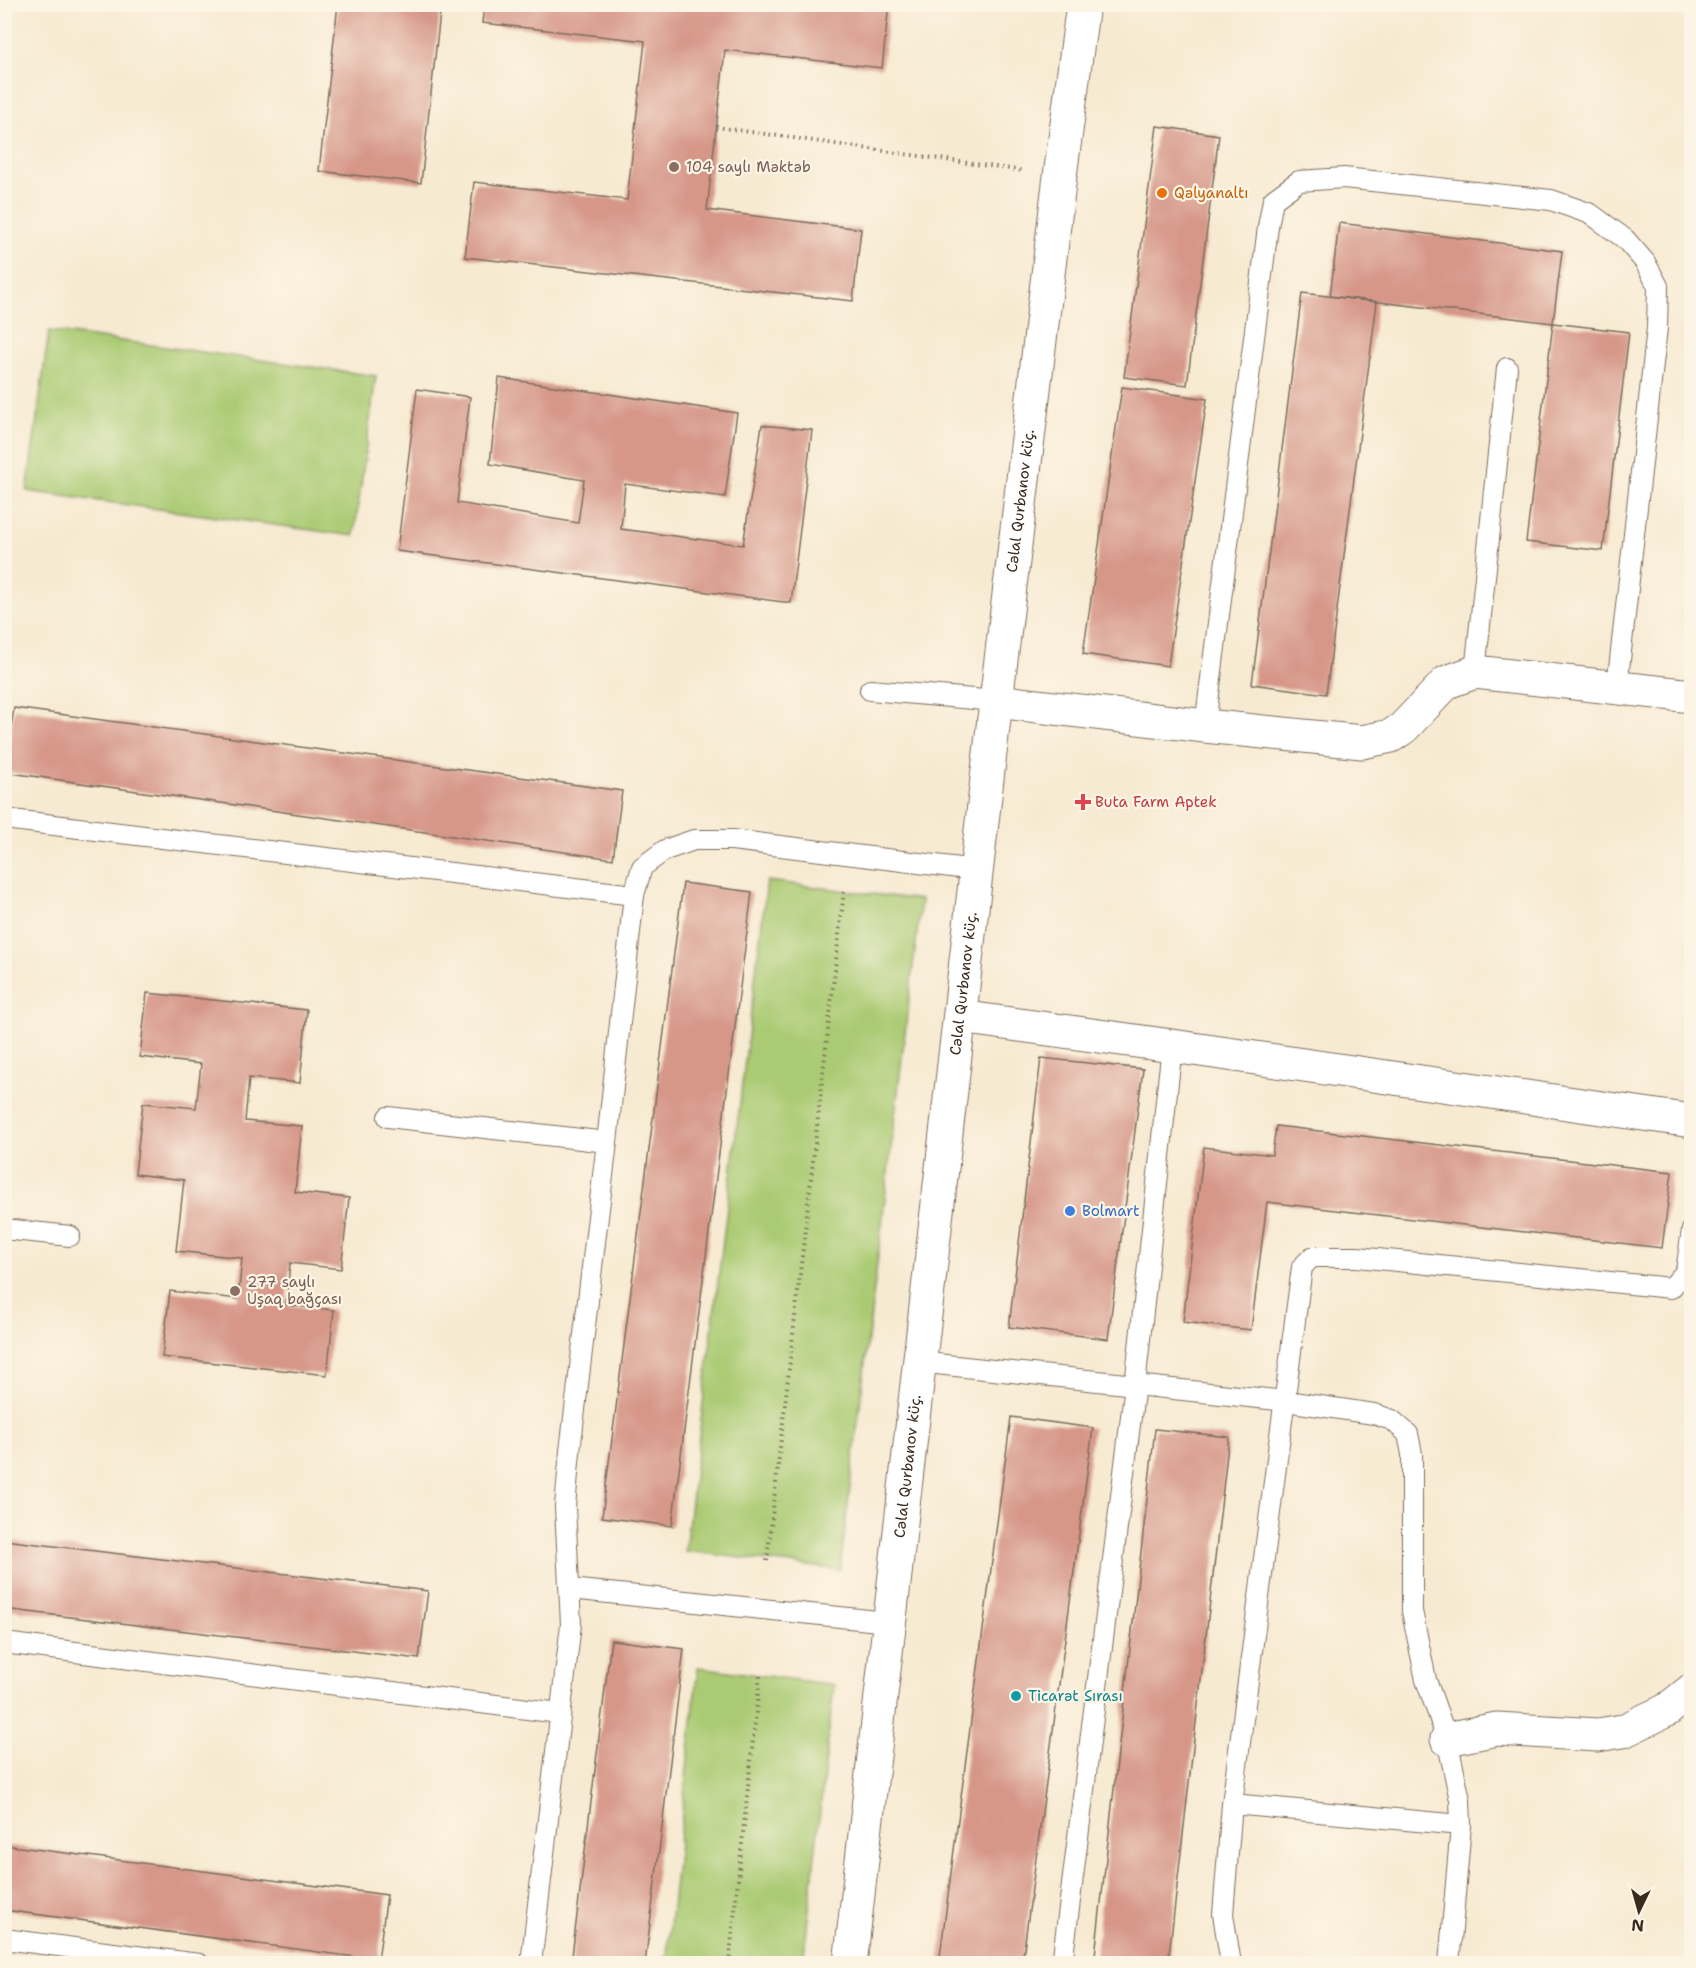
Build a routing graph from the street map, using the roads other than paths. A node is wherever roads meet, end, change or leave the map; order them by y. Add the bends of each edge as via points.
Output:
1 (1083, 4) edge
2 (1507, 368) dead end
3 (1475, 672) junction
4 (1617, 687) junction
5 (870, 690) dead end
6 (1692, 696) edge
7 (996, 701) junction
8 (1205, 726) junction
9 (4, 819) edge
10 (976, 870) junction
11 (634, 895) junction
12 (960, 1017) junction
13 (1172, 1046) junction
14 (388, 1117) dead end
15 (1692, 1121) edge
16 (607, 1142) junction
17 (4, 1229) edge
18 (1692, 1230) edge
19 (70, 1236) dead end
20 (918, 1362) junction
21 (1135, 1385) junction
22 (1286, 1401) junction
23 (570, 1589) junction
24 (888, 1622) junction
25 (4, 1643) edge
26 (1692, 1690) edge
27 (559, 1713) junction
28 (1447, 1739) junction
29 (1232, 1804) junction
30 (1461, 1825) junction
31 (4, 1940) edge
32 (199, 1964) edge
33 (531, 1964) edge
34 (850, 1964) edge
35 (1062, 1964) edge
36 (1231, 1964) edge
37 (1449, 1964) edge

1 - 7 street, Cəlal Qurbanov küç.
2 - 3 lane
3 - 4 street
3 - 8 street via 1447,682 1391,736 1362,742
4 - 6 street
4 - 8 lane via 1657,328 1658,286 1645,262 1624,239 1591,214 1551,200 1344,178 1299,181 1273,200 1268,227
5 - 7 lane
7 - 8 street
7 - 10 street, Cəlal Qurbanov küç.
9 - 11 lane
10 - 11 lane via 732,840 694,840 665,850 642,867
10 - 12 street, Cəlal Qurbanov küç.
11 - 16 lane
12 - 13 street
12 - 20 street, Cəlal Qurbanov küç.
13 - 15 street
13 - 21 lane
14 - 16 lane
16 - 23 lane via 565,1507
17 - 19 lane
18 - 22 lane via 1686,1271 1671,1288 1357,1257 1312,1257 1302,1267
20 - 21 lane
20 - 24 street, Cəlal Qurbanov küç.
21 - 22 lane
21 - 35 lane
22 - 28 lane via 1374,1414 1392,1420 1408,1434 1412,1454 1412,1611 1426,1680
22 - 29 lane
23 - 24 lane
23 - 27 lane via 571,1624
24 - 34 street, Cəlal Qurbanov küç.
25 - 27 lane
26 - 28 street via 1667,1710 1623,1731 1598,1735 1497,1729
27 - 33 lane
28 - 30 lane via 1460,1800
29 - 30 lane
29 - 36 lane via 1223,1914
30 - 37 lane
31 - 32 lane

